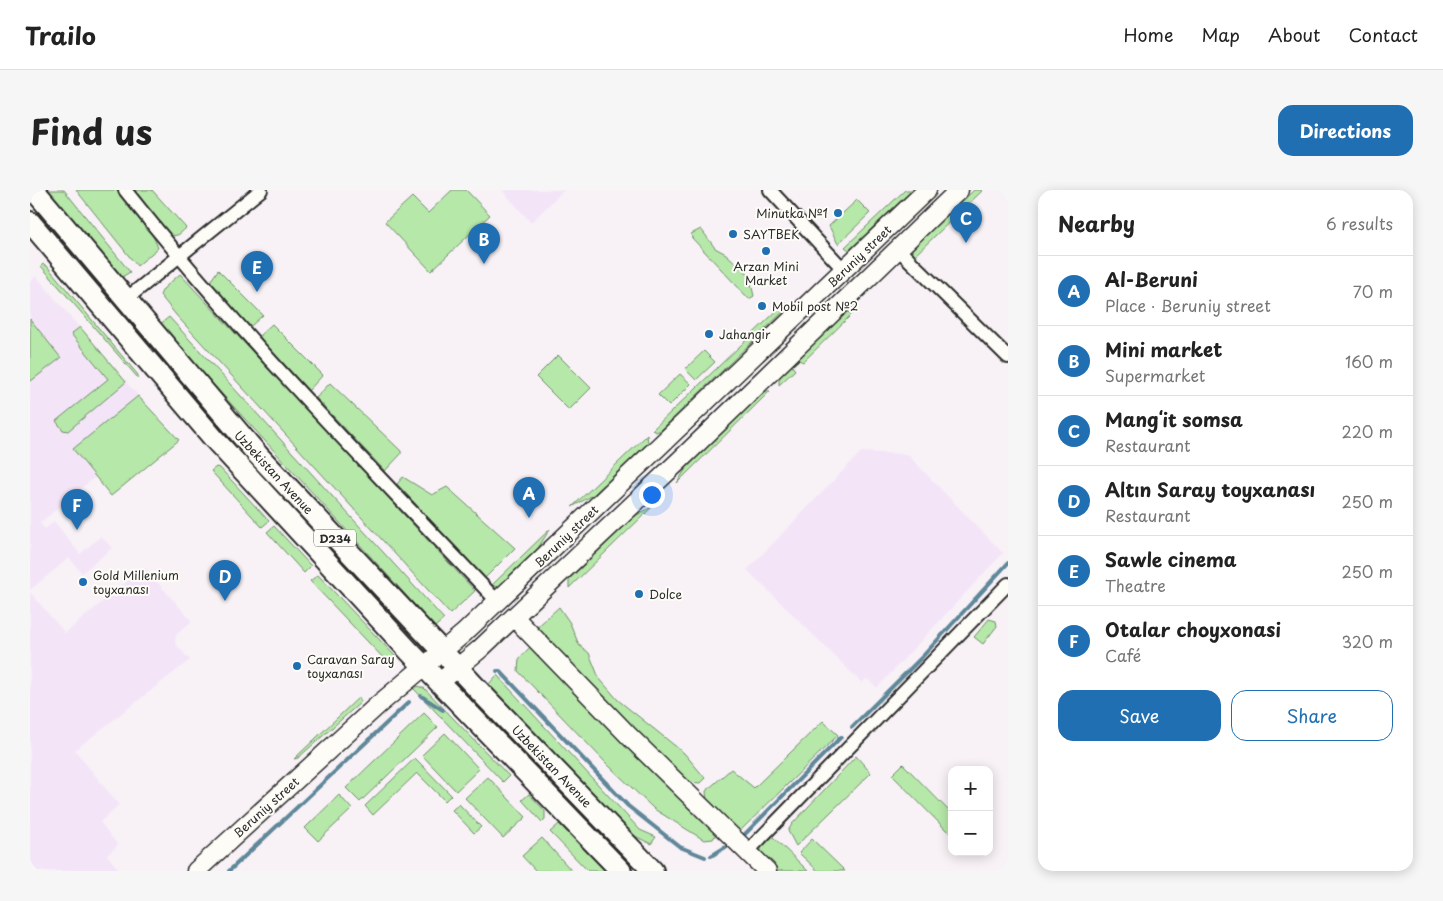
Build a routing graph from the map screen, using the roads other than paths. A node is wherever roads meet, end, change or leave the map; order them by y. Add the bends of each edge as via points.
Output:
1 (34, 190) edge
2 (125, 190) edge
3 (262, 190) edge
4 (770, 190) edge
5 (928, 190) edge
6 (958, 190) edge
7 (30, 222) edge
8 (898, 249) junction
9 (178, 257) junction
10 (844, 270) junction
11 (125, 300) junction
12 (1008, 358) edge
13 (1008, 584) edge
14 (498, 602) junction
15 (514, 617) junction
16 (464, 633) junction
17 (480, 649) junction
18 (442, 651) junction
19 (424, 666) junction
20 (458, 668) junction
21 (440, 682) junction
22 (747, 852) junction
23 (196, 871) edge
24 (621, 871) edge
25 (653, 871) edge
26 (766, 871) edge

1 - 11 main road, Uzbekistan Avenue / D234
2 - 9 street
3 - 9 street
4 - 10 street
5 - 10 main road, Beruniy street
6 - 8 main road, Beruniy street
7 - 19 main road, Uzbekistan Avenue / D234 via 215,440
8 - 12 street
8 - 15 main road, Beruniy street
9 - 11 street
9 - 14 street via 250,339
10 - 14 main road, Beruniy street
11 - 18 main road, Uzbekistan Avenue / D234 via 258,455
13 - 22 street
14 - 16 main road, Beruniy street
15 - 17 main road, Beruniy street
15 - 22 main road
16 - 17 main road via 467,647
16 - 18 main road, Beruniy street
17 - 20 main road, Beruniy street
18 - 19 main road, Beruniy street
18 - 20 main road, Uzbekistan Avenue / D234
19 - 21 main road, Uzbekistan Avenue / D234
19 - 23 main road, Beruniy street
20 - 21 main road, Beruniy street
20 - 25 main road, Uzbekistan Avenue / D234
21 - 24 main road, Uzbekistan Avenue / D234
22 - 26 main road

